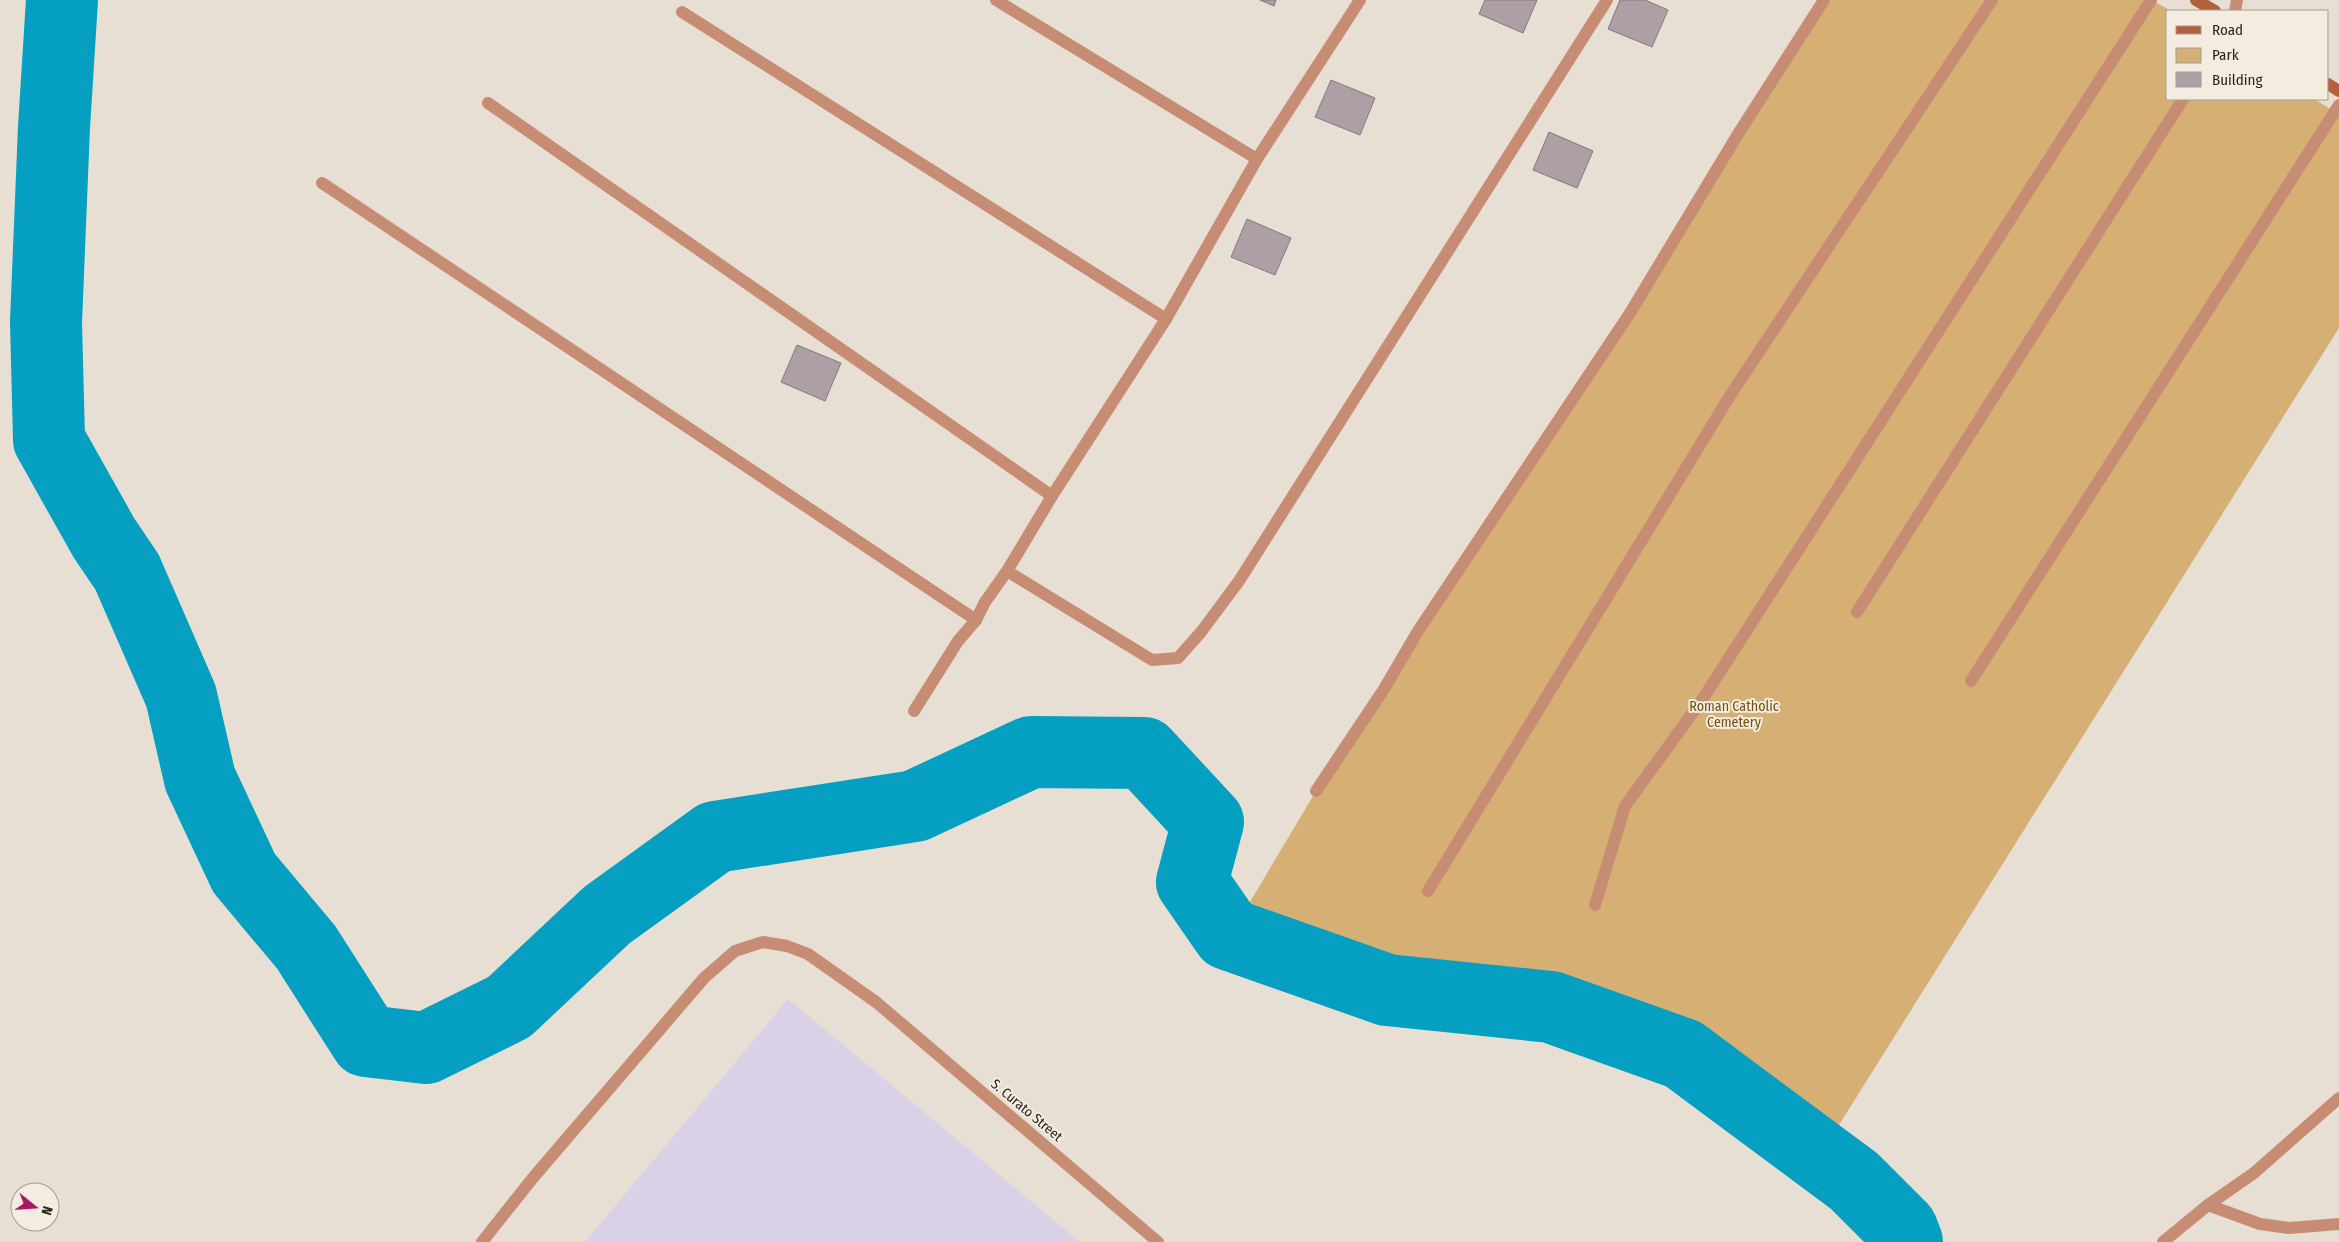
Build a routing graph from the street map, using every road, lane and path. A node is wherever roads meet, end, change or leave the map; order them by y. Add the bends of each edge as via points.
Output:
1 (996, 0) edge
2 (1358, 0) edge
3 (1607, 0) edge
4 (1824, 0) edge
5 (1992, 0) edge
6 (2151, 0) edge
7 (2196, 0) edge
8 (2213, 10) edge
9 (682, 12) dead end
10 (2183, 100) edge
11 (488, 103) dead end
12 (2339, 105) edge
13 (1257, 159) junction
14 (322, 183) dead end
15 (1166, 319) junction
16 (1052, 496) junction
17 (1006, 571) junction
18 (1856, 612) dead end
19 (976, 620) junction
20 (1971, 681) dead end
21 (914, 711) dead end
22 (1316, 791) dead end
23 (1428, 892) dead end
24 (1595, 905) dead end
25 (2339, 1098) edge
26 (2208, 1205) junction
27 (2339, 1224) edge
28 (2166, 1241) edge
29 (482, 1242) edge
30 (1158, 1242) edge

1 - 13 street
2 - 13 street
3 - 17 street via 1239,581 1178,658 1152,660
4 - 22 street via 1738,134 1630,313 1418,631
5 - 23 street via 1731,394
6 - 24 street via 1702,700 1625,806
7 - 8 main road
9 - 15 street
10 - 18 street
11 - 16 street
12 - 20 street
13 - 15 street
14 - 19 street
15 - 16 street
16 - 17 street
17 - 19 street
19 - 21 street via 958,641
25 - 26 street via 2254,1173
26 - 27 street via 2260,1224 2289,1228
26 - 28 street
29 - 30 street, S. Curato Street via 704,978 735,951 763,942 808,954 876,1002

